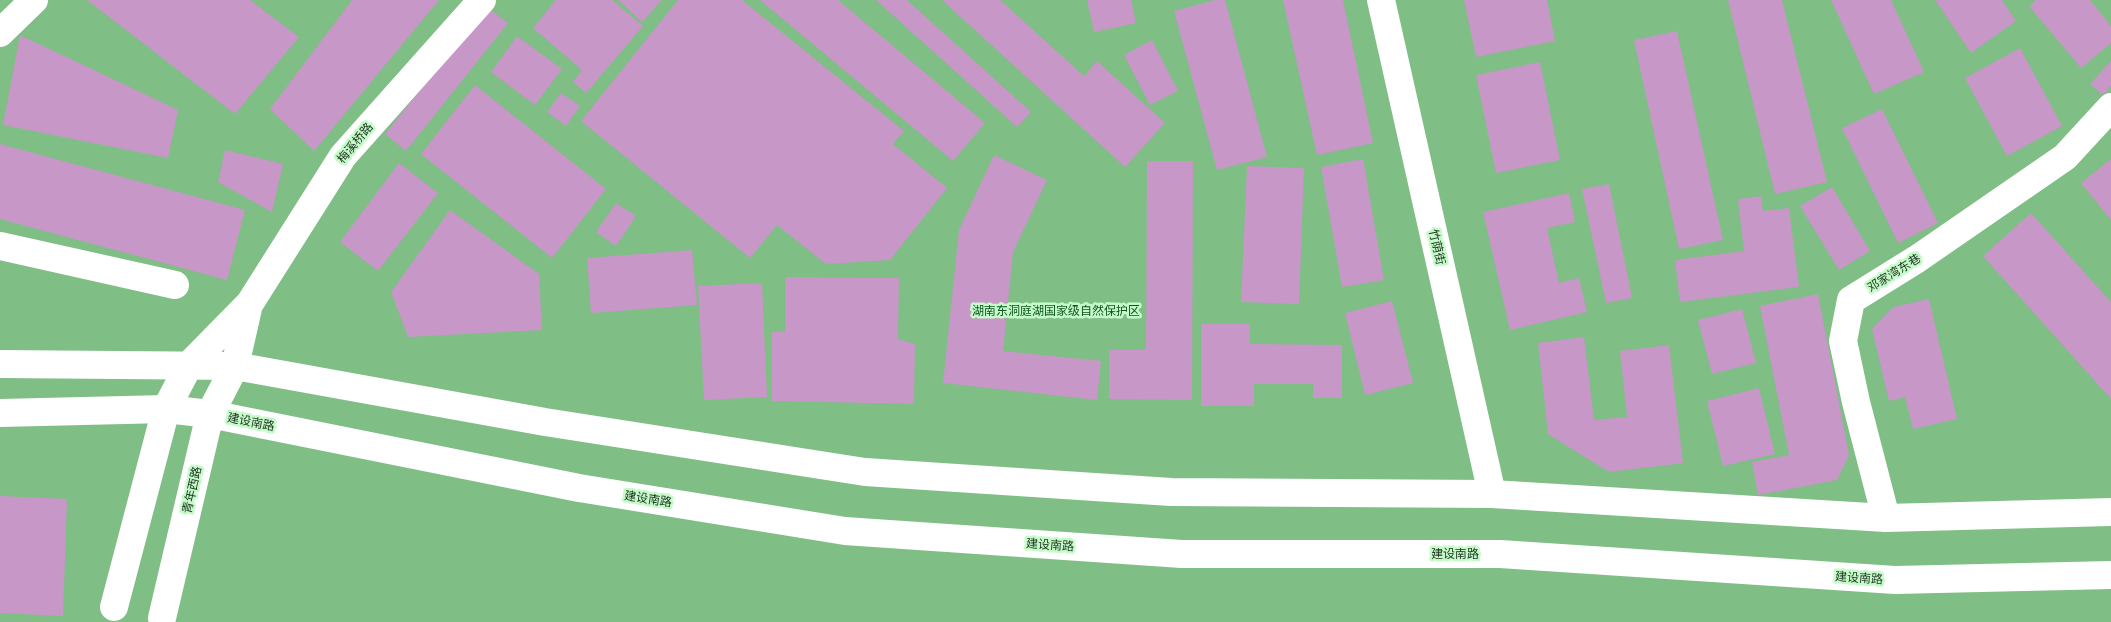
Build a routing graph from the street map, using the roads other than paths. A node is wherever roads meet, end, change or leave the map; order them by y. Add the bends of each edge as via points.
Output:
1 (34, 0) edge
2 (482, 0) edge
3 (1381, 0) edge
4 (0, 33) edge
5 (2111, 107) edge
6 (0, 246) edge
7 (175, 285) dead end
8 (250, 303) junction
9 (0, 364) edge
10 (189, 366) junction
11 (235, 366) junction
12 (166, 409) junction
13 (0, 413) edge
14 (210, 414) junction
15 (1492, 494) junction
16 (2111, 512) edge
17 (1886, 518) junction
18 (2111, 575) edge
19 (114, 606) dead end
20 (162, 618) dead end

1 - 4 main road
2 - 8 main road, 梅溪桥路 via 343,156
3 - 15 main road, 竹荫街
5 - 17 main road, 邓家湾东巷 via 2066,157 1851,300 1843,341
6 - 7 main road
8 - 10 main road
8 - 11 main road, 青年西路
9 - 10 main road
10 - 11 main road
10 - 12 main road
11 - 14 main road, 青年西路
11 - 15 main road via 545,422 865,472 1171,492
12 - 13 main road, 建设南路
12 - 14 main road, 建设南路
12 - 19 main road
14 - 18 main road, 建设南路 via 579,488 845,531 1182,554 1500,554 1895,580
14 - 20 main road, 青年西路
15 - 17 main road
16 - 17 main road

